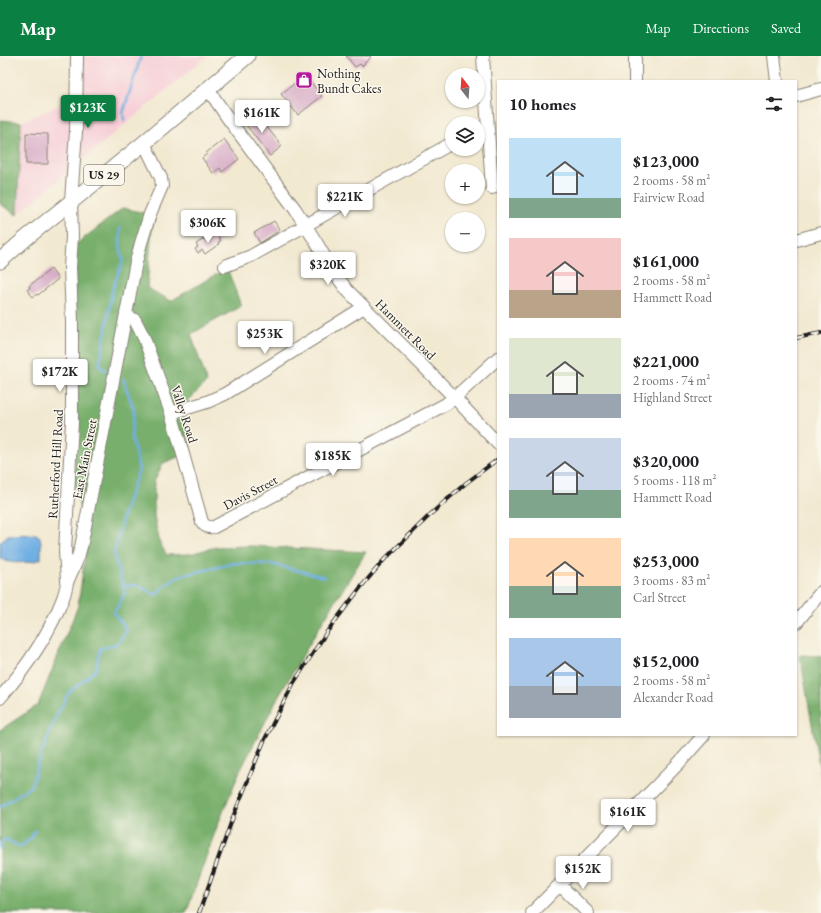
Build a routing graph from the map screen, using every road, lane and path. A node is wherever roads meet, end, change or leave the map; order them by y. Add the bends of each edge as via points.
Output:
1 (77, 56) edge
2 (247, 56) edge
3 (483, 56) edge
4 (635, 56) edge
5 (774, 56) edge
6 (635, 80) edge
7 (777, 80) edge
8 (208, 89) junction
9 (821, 89) edge
10 (797, 96) edge
11 (483, 116) edge
12 (485, 140) edge
13 (144, 143) junction
14 (445, 147) edge
15 (492, 188) dead end
16 (72, 201) junction
17 (306, 226) junction
18 (821, 233) edge
19 (797, 240) edge
20 (0, 261) edge
21 (225, 266) dead end
22 (364, 307) junction
23 (126, 315) junction
24 (497, 359) edge
25 (454, 397) junction
26 (171, 413) junction
27 (497, 443) edge
28 (207, 527) joint
29 (67, 583) junction
30 (821, 592) edge
31 (797, 622) edge
32 (0, 698) edge
33 (703, 736) edge
34 (560, 885) junction
35 (532, 913) edge
36 (588, 913) edge

1 - 16 street, Rutherford Hill Road
2 - 8 main road, US 29
3 - 11 street
4 - 6 street
5 - 7 street
8 - 13 main road, US 29
8 - 17 street, Hammett Road
9 - 10 street
12 - 15 street
13 - 16 main road, US 29
13 - 23 street, East Main Street via 161,178 162,186 141,243
14 - 17 street
16 - 20 main road, US 29
16 - 29 street, Rutherford Hill Road via 72,422 65,551
17 - 21 street via 251,256
17 - 22 street, Hammett Road via 339,281
18 - 19 street
22 - 25 street, Hammett Road
22 - 26 street via 226,394
23 - 26 street, Valley Road via 135,320 144,338
23 - 29 street, East Main Street via 83,537
24 - 25 street, Davis Street
25 - 27 street, Hammett Road
25 - 28 street, Davis Street via 446,404 214,527
26 - 28 street, Valley Road via 202,522
29 - 32 street, East Main Street via 64,597 45,637
30 - 31 street
33 - 34 street
34 - 35 street
34 - 36 street

